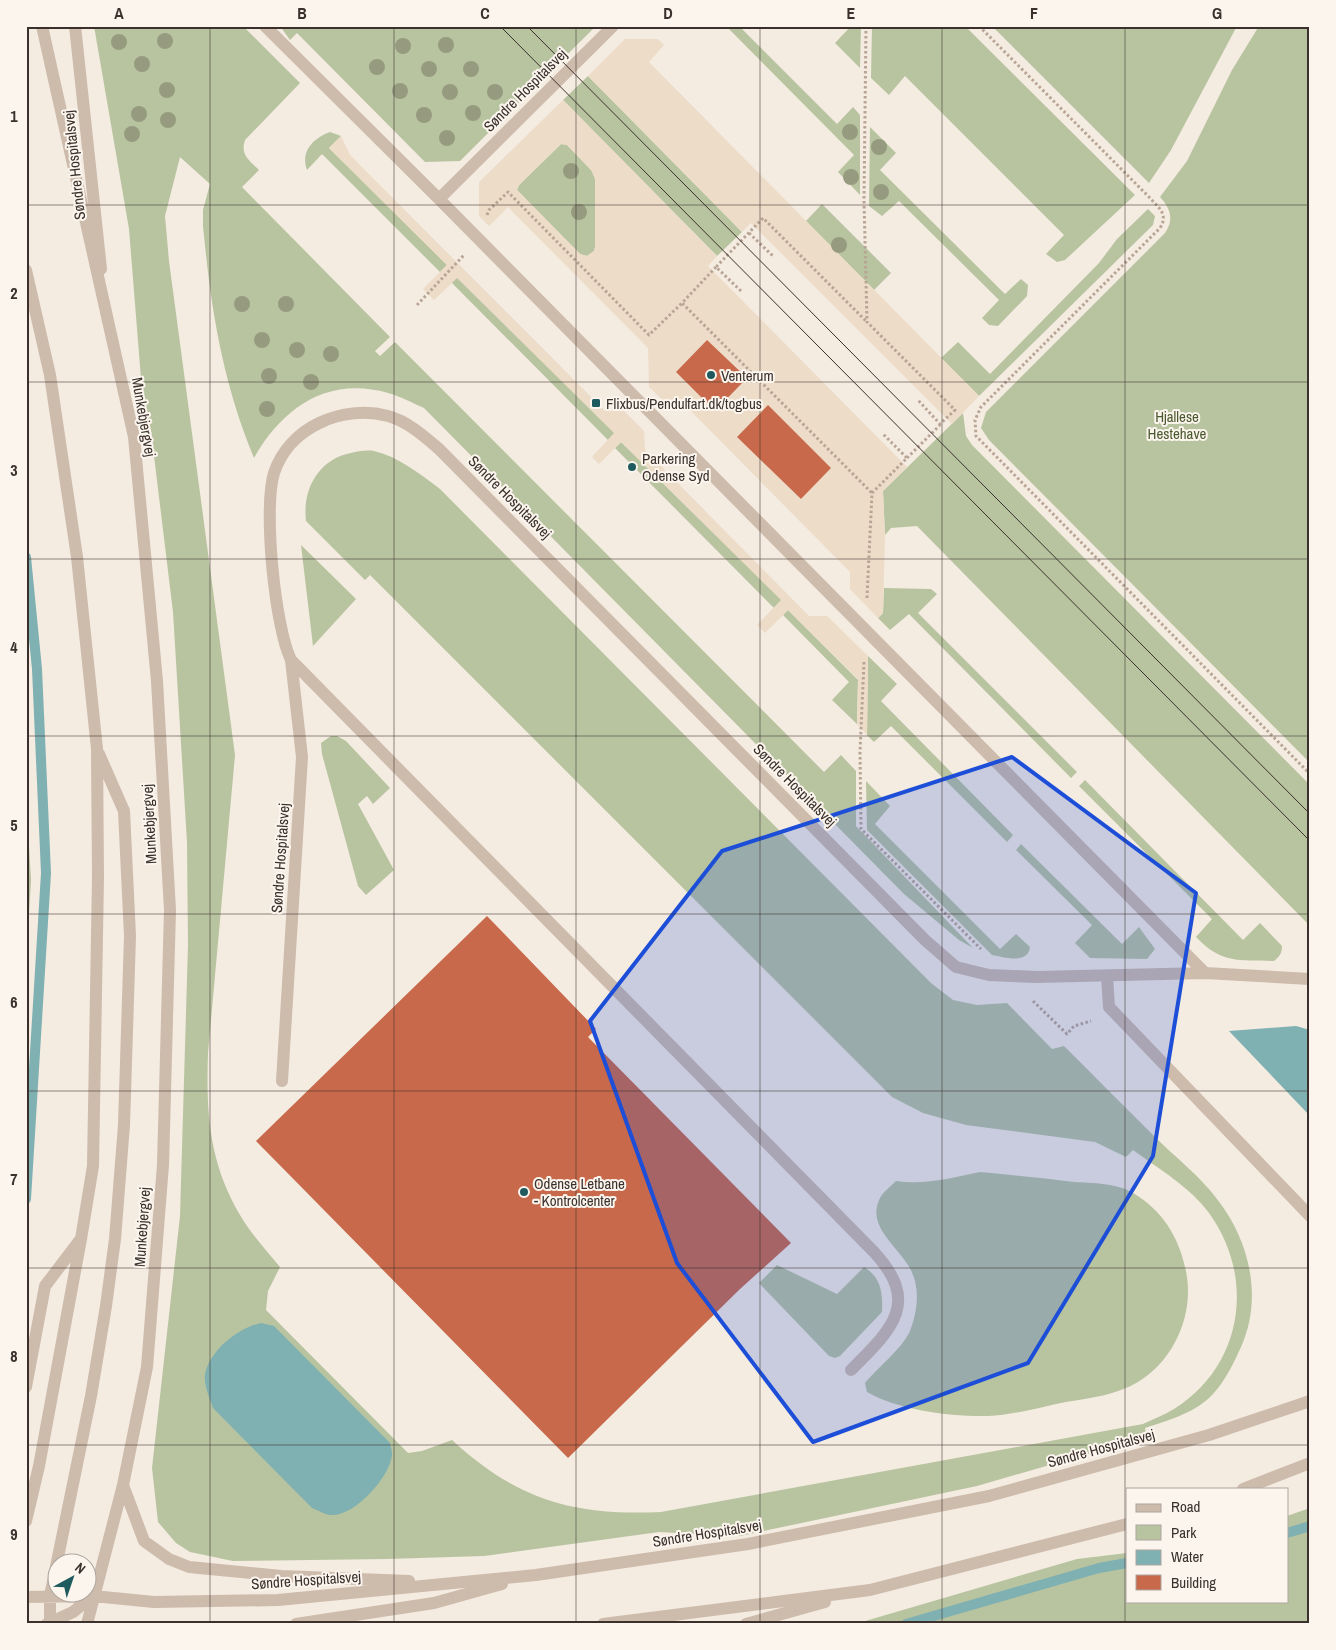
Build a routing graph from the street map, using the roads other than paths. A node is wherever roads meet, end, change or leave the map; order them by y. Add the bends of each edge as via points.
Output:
1 (42, 26) edge
2 (75, 26) edge
3 (265, 26) edge
4 (613, 26) edge
5 (439, 199) junction
6 (26, 270) edge
7 (104, 301) junction
8 (291, 660) junction
9 (97, 749) junction
10 (1205, 973) junction
11 (1106, 976) junction
12 (1310, 978) edge
13 (282, 1081) dead end
14 (1310, 1216) edge
15 (82, 1238) junction
16 (851, 1370) dead end
17 (26, 1387) edge
18 (1310, 1400) edge
19 (1310, 1463) edge
20 (124, 1484) junction
21 (1246, 1488) edge
22 (26, 1521) edge
23 (1126, 1524) edge
24 (59, 1552) edge
25 (536, 1575) junction
26 (98, 1578) edge
27 (457, 1582) junction
28 (870, 1590) junction
29 (48, 1596) edge
30 (98, 1596) edge
31 (26, 1597) edge
32 (50, 1602) edge
33 (86, 1602) edge
34 (92, 1602) edge
35 (49, 1623) edge
36 (87, 1624) edge
37 (296, 1624) edge
38 (603, 1624) edge
39 (746, 1624) edge

1 - 7 street, Munkebjergvej
2 - 7 street, Søndre Hospitalsvej
3 - 5 street
4 - 5 street, Søndre Hospitalsvej
5 - 10 street
6 - 9 street via 50,375 74,538
7 - 20 street, Munkebjergvej via 134,436 156,681 170,910 163,1165 155,1266 146,1367
8 - 11 street, Søndre Hospitalsvej via 280,623 270,546 269,497 275,471 295,440 319,423 353,412 390,416 425,436 455,464 956,967 989,975
8 - 13 street, Søndre Hospitalsvej via 302,758
8 - 16 street via 874,1252 892,1274 899,1303 896,1313 887,1332
9 - 15 street via 98,954 93,1166
9 - 24 street via 124,811 130,936 124,1125 106,1306
10 - 11 street, Søndre Hospitalsvej
10 - 12 street, Søndre Hospitalsvej
11 - 14 street via 1109,1007
15 - 17 street via 45,1286
15 - 22 street
18 - 25 street, Søndre Hospitalsvej via 1209,1435 989,1496 748,1544
19 - 21 street
20 - 26 street, Munkebjergvej
20 - 27 street via 144,1541 169,1559 189,1567 282,1576
23 - 28 street
25 - 27 street, Søndre Hospitalsvej
25 - 37 street via 434,1603
27 - 30 street, Søndre Hospitalsvej via 278,1600 154,1602
28 - 38 street
28 - 39 street
29 - 31 street, Søndre Hospitalsvej
32 - 35 street
33 - 35 street
34 - 36 street, Munkebjergvej

